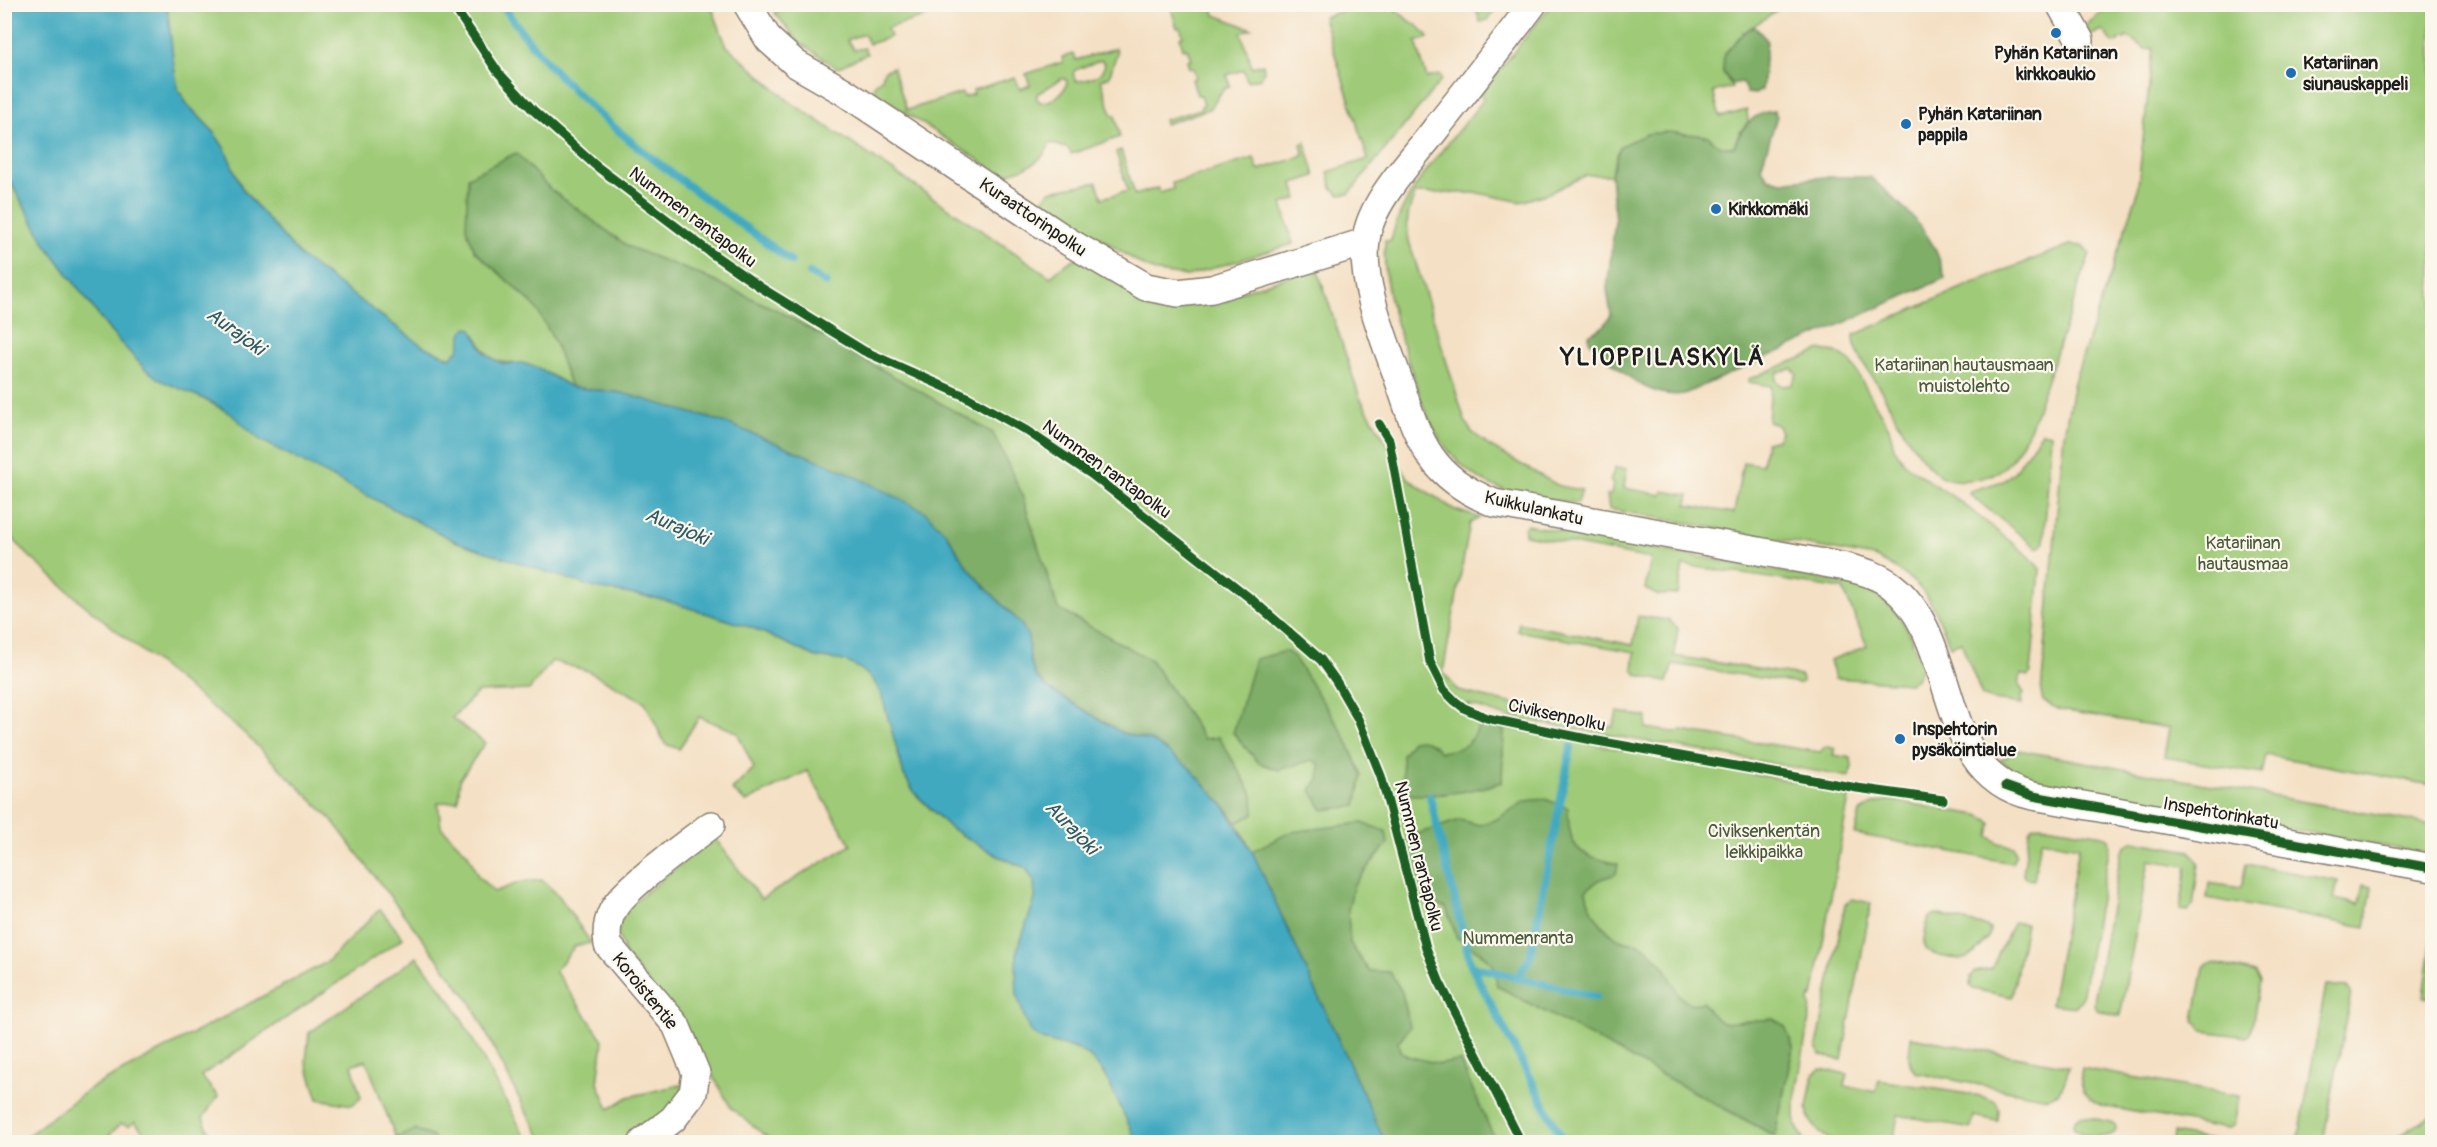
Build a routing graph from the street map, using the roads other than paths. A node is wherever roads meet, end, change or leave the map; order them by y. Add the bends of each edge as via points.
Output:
1 (747, 4) edge
2 (1533, 4) edge
3 (2060, 4) edge
4 (2080, 40) dead end
5 (1365, 242) junction
6 (2005, 786) joint
7 (711, 825) dead end
8 (2433, 868) edge
9 (643, 1143) edge

1 - 5 street, Kuraattorinpolku via 769,40 796,64 1069,242 1146,287 1178,293 1212,289
2 - 5 street, Kuikkulankatu via 1386,193
3 - 4 street
5 - 6 street, Kuikkulankatu via 1374,304 1415,429 1438,467 1454,482 1494,503 1846,567 1879,578 1914,610 1972,752 1987,773
6 - 8 street, Inspehtorinkatu via 2033,796
7 - 9 street, Koroistentie via 628,892 614,909 606,934 608,945 676,1025 696,1073 693,1093 673,1119

